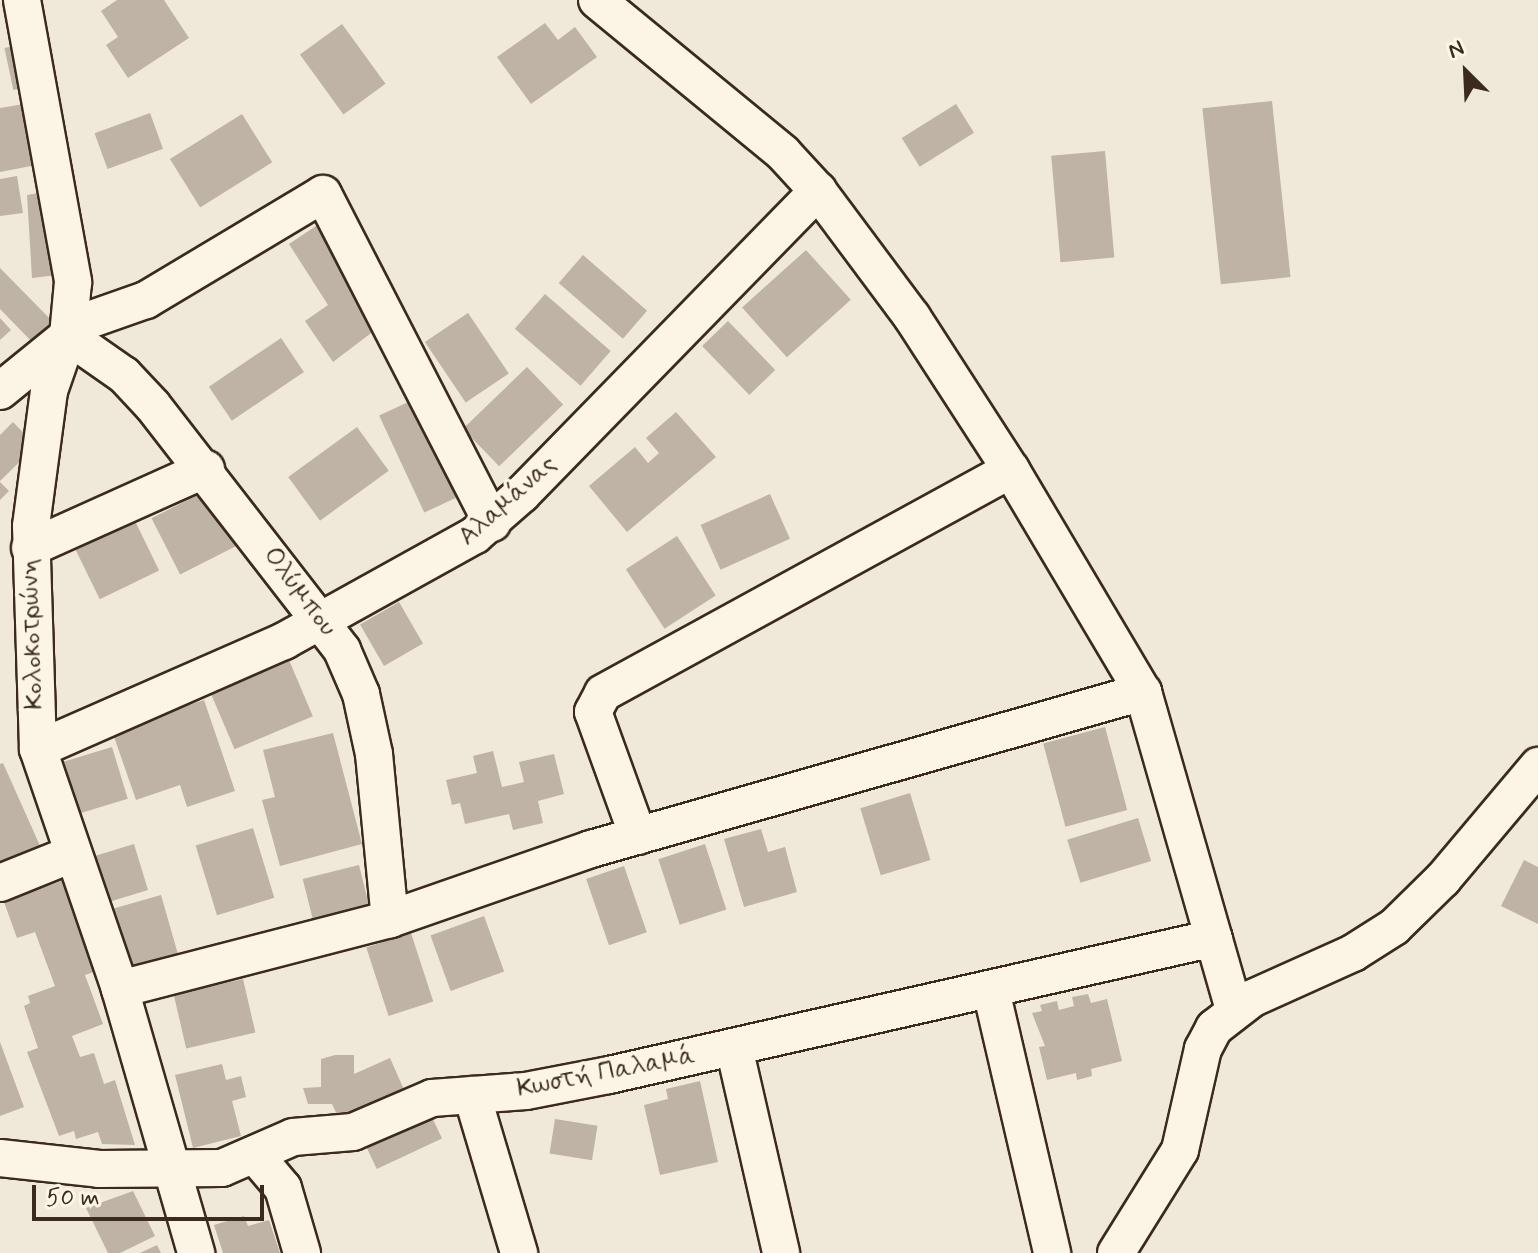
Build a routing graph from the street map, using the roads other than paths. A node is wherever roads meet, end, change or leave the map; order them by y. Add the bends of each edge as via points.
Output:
1 (22, 0) edge
2 (597, 0) edge
3 (0, 17) edge
4 (818, 191) junction
5 (68, 336) junction
6 (0, 391) edge
7 (206, 469) junction
8 (1011, 470) junction
9 (492, 523) junction
10 (20, 543) edge
11 (322, 622) junction
12 (1143, 692) junction
13 (38, 749) junction
14 (1538, 766) edge
15 (638, 836) junction
16 (72, 854) junction
17 (0, 883) edge
18 (390, 919) junction
19 (1214, 938) junction
20 (120, 989) junction
21 (991, 990) junction
22 (1234, 1010) junction
23 (734, 1047) junction
24 (472, 1095) junction
25 (255, 1155) junction
26 (0, 1158) edge
27 (169, 1172) junction
28 (196, 1253) edge
29 (302, 1253) edge
30 (519, 1253) edge
31 (781, 1253) edge
32 (1052, 1253) edge
33 (1116, 1253) edge

1 - 3 street
1 - 5 street, Κολοκοτρώνη via 69,247 73,294
2 - 4 street via 783,153
4 - 8 street via 912,317
4 - 9 street, Αλαμάνας
5 - 6 street
5 - 7 street, Ολύμπου via 124,375
5 - 9 street via 96,316 146,300 323,194
5 - 10 street, Κολοκοτρώνη via 49,391
7 - 10 street
7 - 11 street, Ολύμπου
8 - 12 street
8 - 15 street via 603,693 593,712
9 - 11 street, Αλαμάνας via 431,564
10 - 13 street, Κολοκοτρώνη
11 - 13 street, Αλαμάνας
11 - 18 street, Ολύμπου via 354,672 369,726
12 - 15 street
12 - 19 street
13 - 16 street, Κολοκοτρώνη
14 - 22 street via 1443,879 1394,927 1353,953
15 - 18 street
16 - 17 street
16 - 20 street, Κολοκοτρώνη
18 - 20 street
19 - 21 street, Κωστή Παλαμά
19 - 22 street
20 - 27 street, Κολοκοτρώνη
21 - 23 street, Κωστή Παλαμά
21 - 32 street
22 - 33 street via 1214,1028 1203,1049 1180,1150
23 - 24 street, Κωστή Παλαμά via 551,1086
23 - 31 street
24 - 25 street, Κωστή Παλαμά via 432,1098 353,1132 293,1137
24 - 30 street
25 - 27 street, Κωστή Παλαμά via 222,1168
25 - 29 street via 283,1188
26 - 27 street, Κωστή Παλαμά
27 - 28 street, Κολοκοτρώνη

